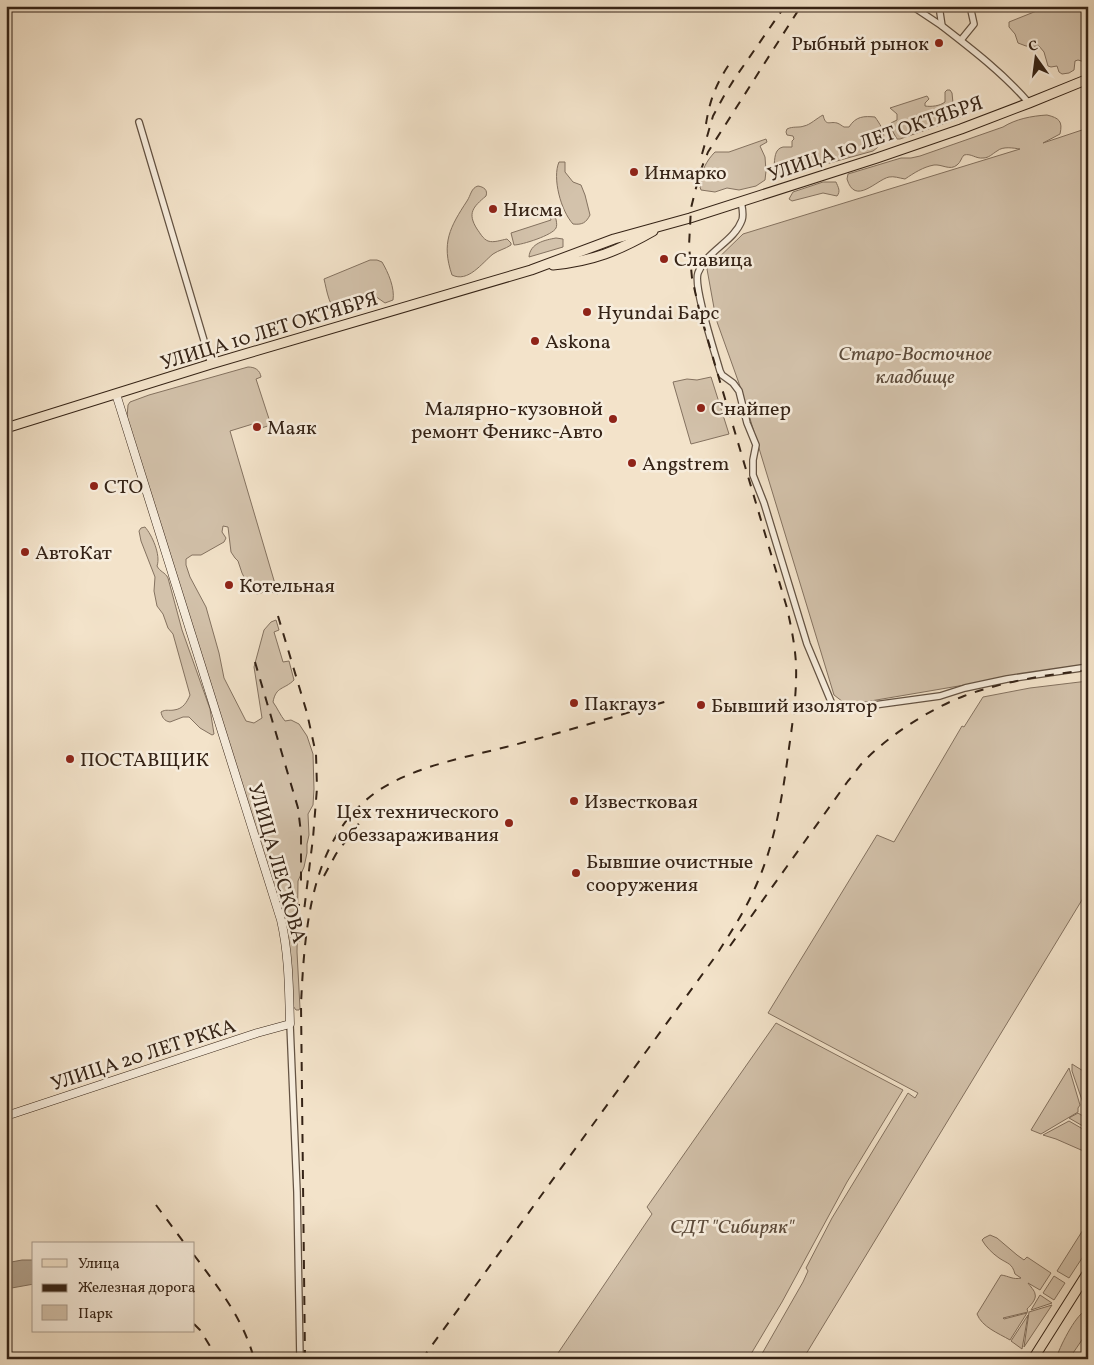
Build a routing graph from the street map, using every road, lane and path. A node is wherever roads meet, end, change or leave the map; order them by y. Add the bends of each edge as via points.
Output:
1 (912, 6) edge
2 (939, 6) edge
3 (970, 6) edge
4 (942, 26) junction
5 (961, 40) junction
6 (1088, 79) edge
7 (1029, 103) junction
8 (139, 122) dead end
9 (741, 201) junction
10 (211, 364) junction
11 (116, 394) junction
12 (6, 428) edge
13 (1088, 667) edge
14 (290, 1024) junction
15 (6, 1116) edge
16 (1088, 1272) edge
17 (300, 1359) edge
18 (1032, 1359) edge

1 - 4 street
2 - 4 street
3 - 5 street via 974,24
4 - 5 street
5 - 7 street
6 - 7 main road, УЛИЦА 10 ЛЕТ ОКТЯБРЯ
7 - 9 main road, УЛИЦА 10 ЛЕТ ОКТЯБРЯ via 961,130
8 - 10 street
9 - 10 main road, УЛИЦА 10 ЛЕТ ОКТЯБРЯ via 670,223 600,257 543,266
9 - 13 street via 743,219 701,268 698,291 720,371 736,386 741,396 756,445 754,475 807,644 832,704 845,709 940,696 1007,679
10 - 11 main road, УЛИЦА 10 ЛЕТ ОКТЯБРЯ
11 - 12 main road, УЛИЦА 10 ЛЕТ ОКТЯБРЯ
11 - 14 main road, УЛИЦА ЛЕСКОВА via 281,920 288,954
14 - 15 main road, УЛИЦА 20 ЛЕТ РККА
14 - 17 street, УЛИЦА ЛЕСКОВА
16 - 18 main road

